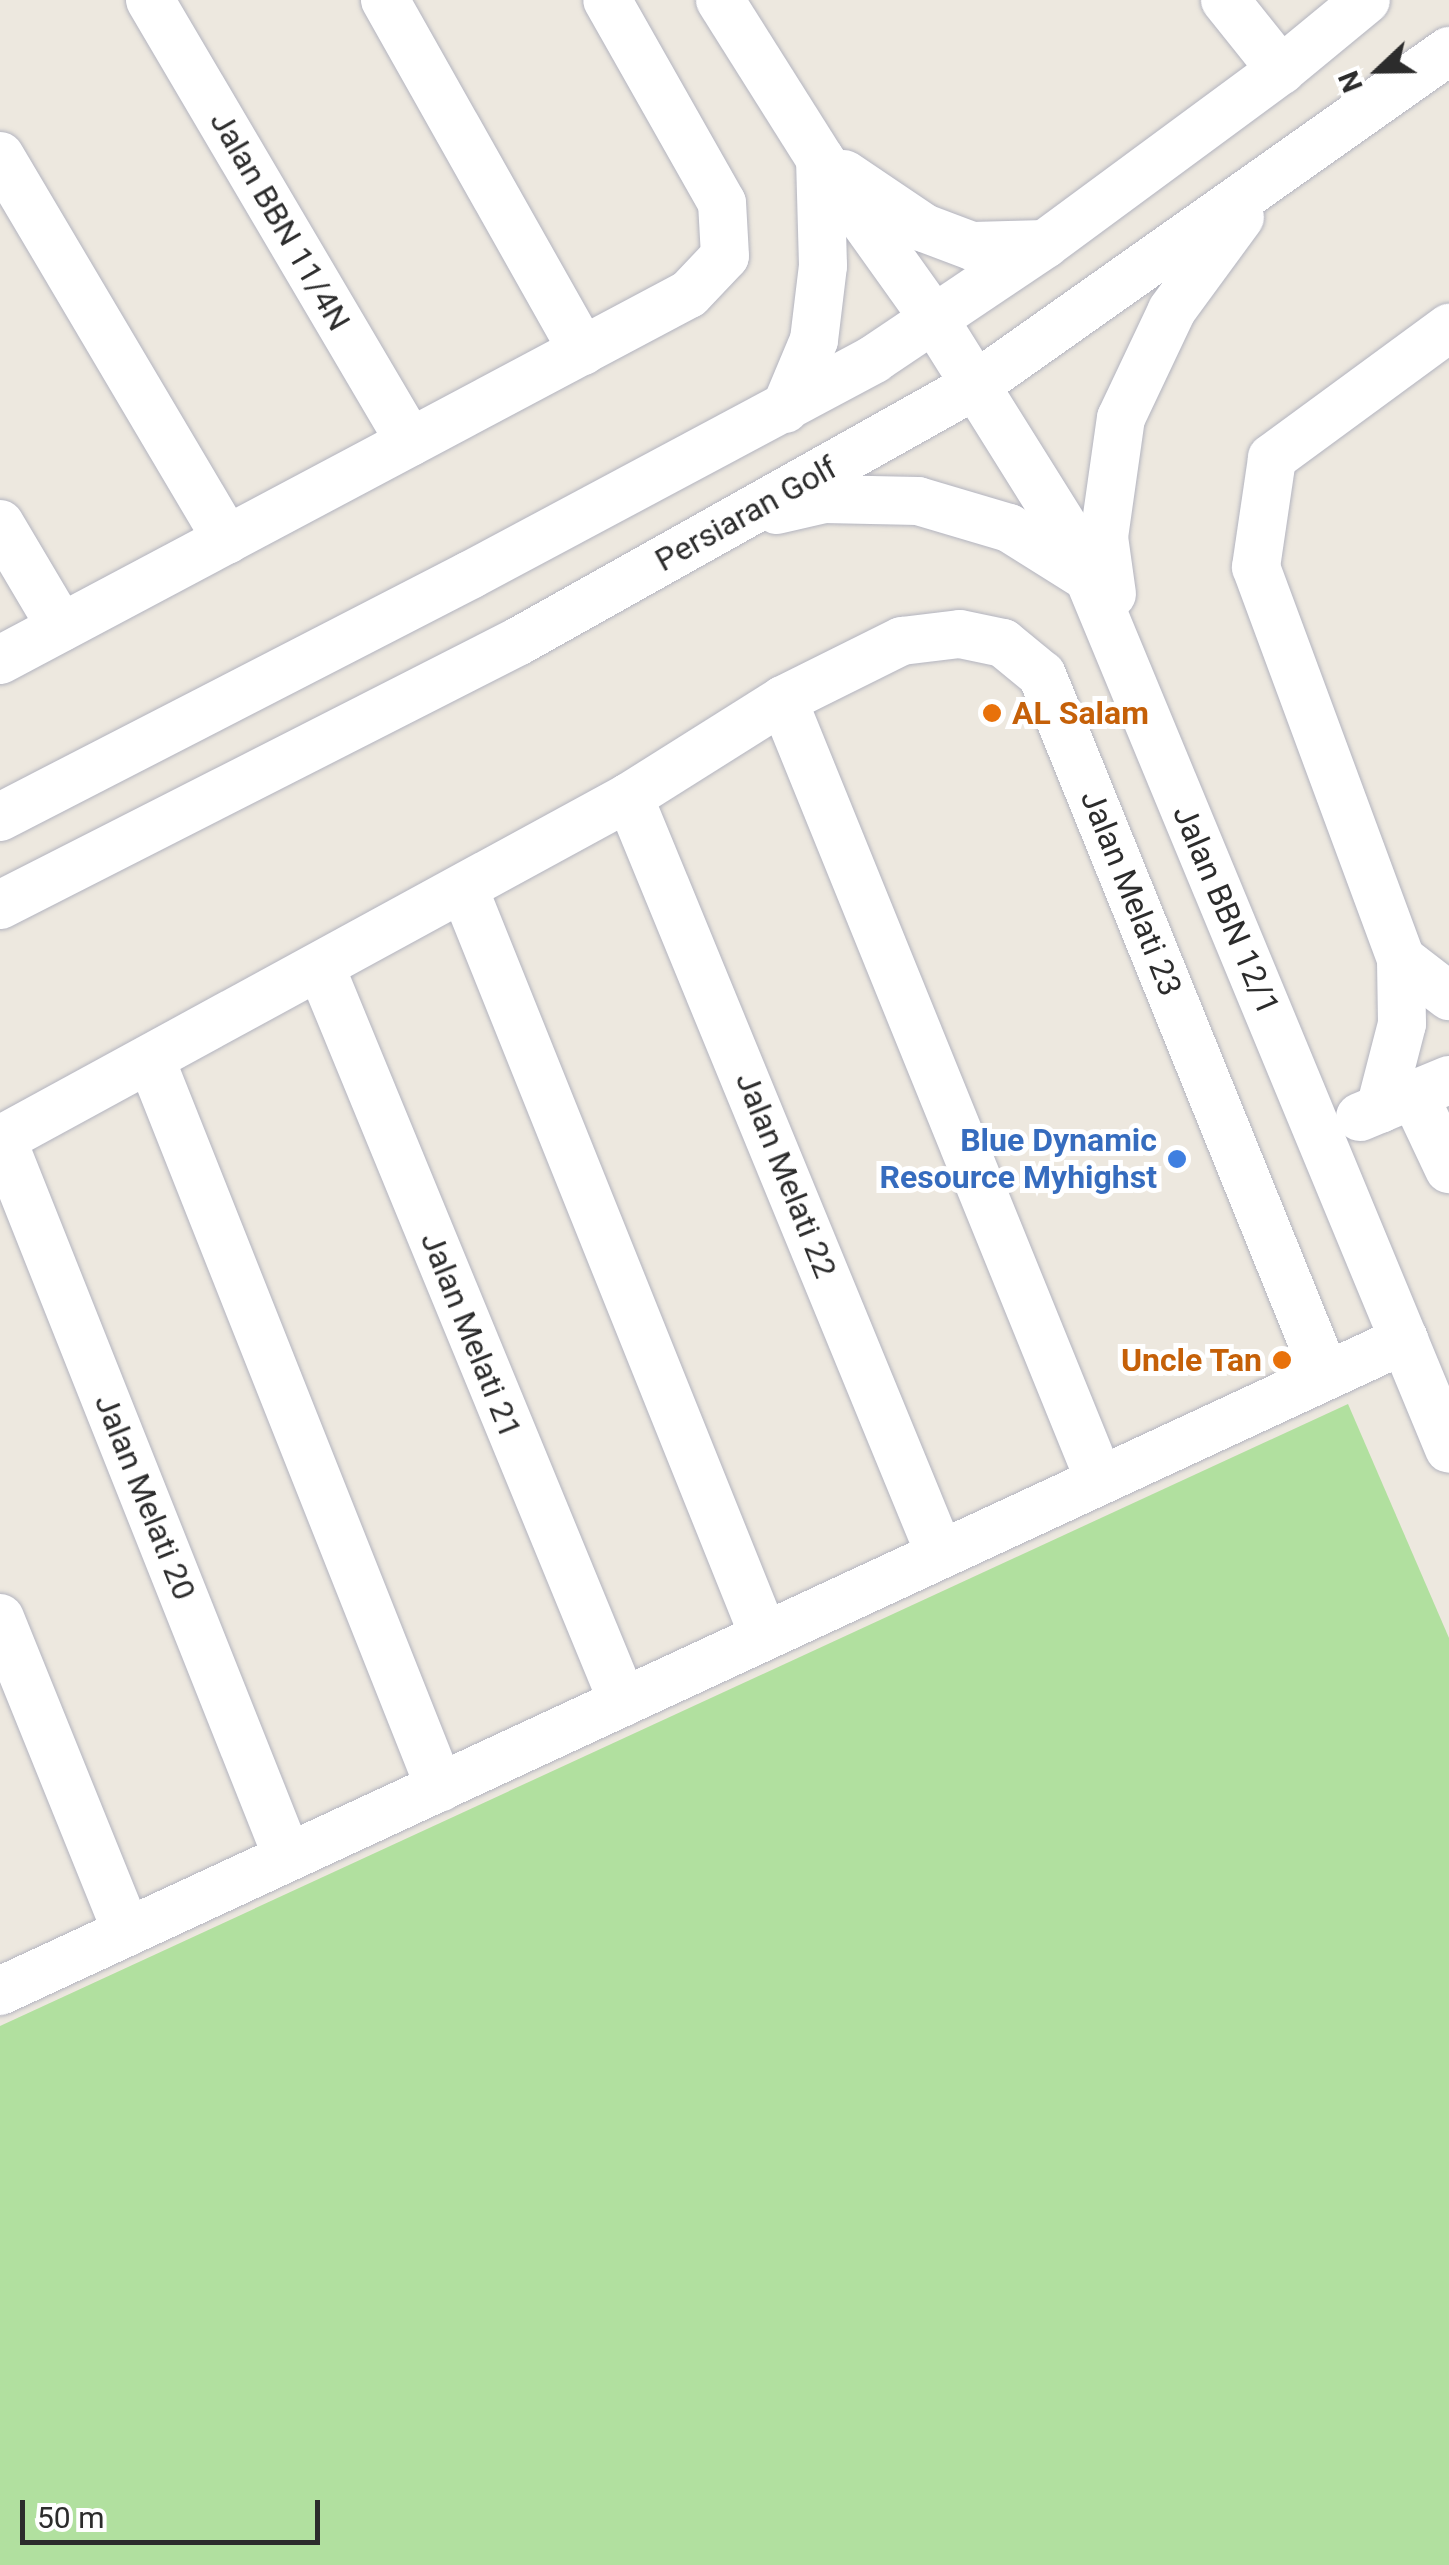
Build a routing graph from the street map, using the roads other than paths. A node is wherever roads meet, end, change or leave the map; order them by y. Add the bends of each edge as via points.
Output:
1 (150, 0) edge
2 (385, 0) edge
3 (606, 0) edge
4 (720, 0) edge
5 (1225, 0) edge
6 (1366, 0) edge
7 (1449, 51) edge
8 (1281, 70) junction
9 (812, 145) junction
10 (0, 156) edge
11 (1263, 186) junction
12 (1046, 244) junction
13 (934, 320) junction
14 (1446, 338) edge
15 (582, 351) junction
16 (976, 385) junction
17 (785, 408) junction
18 (410, 442) junction
19 (733, 521) junction
20 (0, 524) edge
21 (227, 540) junction
22 (1089, 578) junction
23 (61, 628) junction
24 (1121, 656) junction
25 (0, 660) edge
26 (783, 700) junction
27 (629, 798) junction
28 (0, 818) edge
29 (464, 888) junction
30 (0, 906) edge
31 (1401, 958) junction
32 (321, 968) junction
33 (1449, 996) edge
34 (151, 1060) junction
35 (1414, 1094) edge
36 (1320, 1134) junction
37 (1, 1139) edge
38 (1449, 1169) edge
39 (1404, 1340) junction
40 (1326, 1376) junction
41 (1449, 1449) edge
42 (1099, 1479) junction
43 (940, 1554) junction
44 (0, 1618) edge
45 (764, 1636) junction
46 (623, 1702) junction
47 (440, 1788) junction
48 (286, 1856) junction
49 (127, 1932) junction
50 (0, 1992) edge

1 - 18 street, Jalan BBN 11/4N
2 - 15 street
3 - 15 street via 722,203 726,256 689,294
4 - 9 street, Jalan BBN 12/1
5 - 8 street
6 - 8 street
7 - 11 street, Persiaran Golf
8 - 12 street
9 - 12 street via 924,228 972,246
9 - 13 street, Jalan BBN 12/1
9 - 17 street via 823,266 814,340
10 - 21 street
11 - 16 street, Persiaran Golf
11 - 24 street via 1172,310 1121,418 1104,537
12 - 13 street
13 - 16 street, Jalan BBN 12/1
13 - 17 street
14 - 31 street via 1272,458 1256,567
15 - 18 street
16 - 19 street, Persiaran Golf
16 - 22 street, Jalan BBN 12/1
17 - 28 street
18 - 21 street
19 - 22 street via 824,499 918,501 1009,528
19 - 30 street, Persiaran Golf via 519,641
20 - 23 street
21 - 23 street
22 - 24 street, Jalan BBN 12/1
23 - 25 street
24 - 36 street, Jalan BBN 12/1
26 - 27 street, Jalan Melati 23
26 - 40 street, Jalan Melati 23 via 902,641 960,634 1003,643 1042,675
26 - 42 street
27 - 29 street, Jalan Melati 23
27 - 43 street, Jalan Melati 22
29 - 32 street, Jalan Melati 23
29 - 45 street
31 - 33 street
31 - 35 street via 1402,1024
32 - 34 street, Jalan Melati 23
32 - 46 street, Jalan Melati 21
34 - 37 street, Jalan Melati 23
34 - 47 street
35 - 36 street
35 - 38 street
36 - 39 street, Jalan BBN 12/1
37 - 48 street, Jalan Melati 20
39 - 40 street
39 - 41 street, Jalan BBN 12/1
40 - 42 street
42 - 43 street
43 - 45 street
44 - 49 street
45 - 46 street
46 - 47 street
47 - 48 street
48 - 49 street
49 - 50 street

